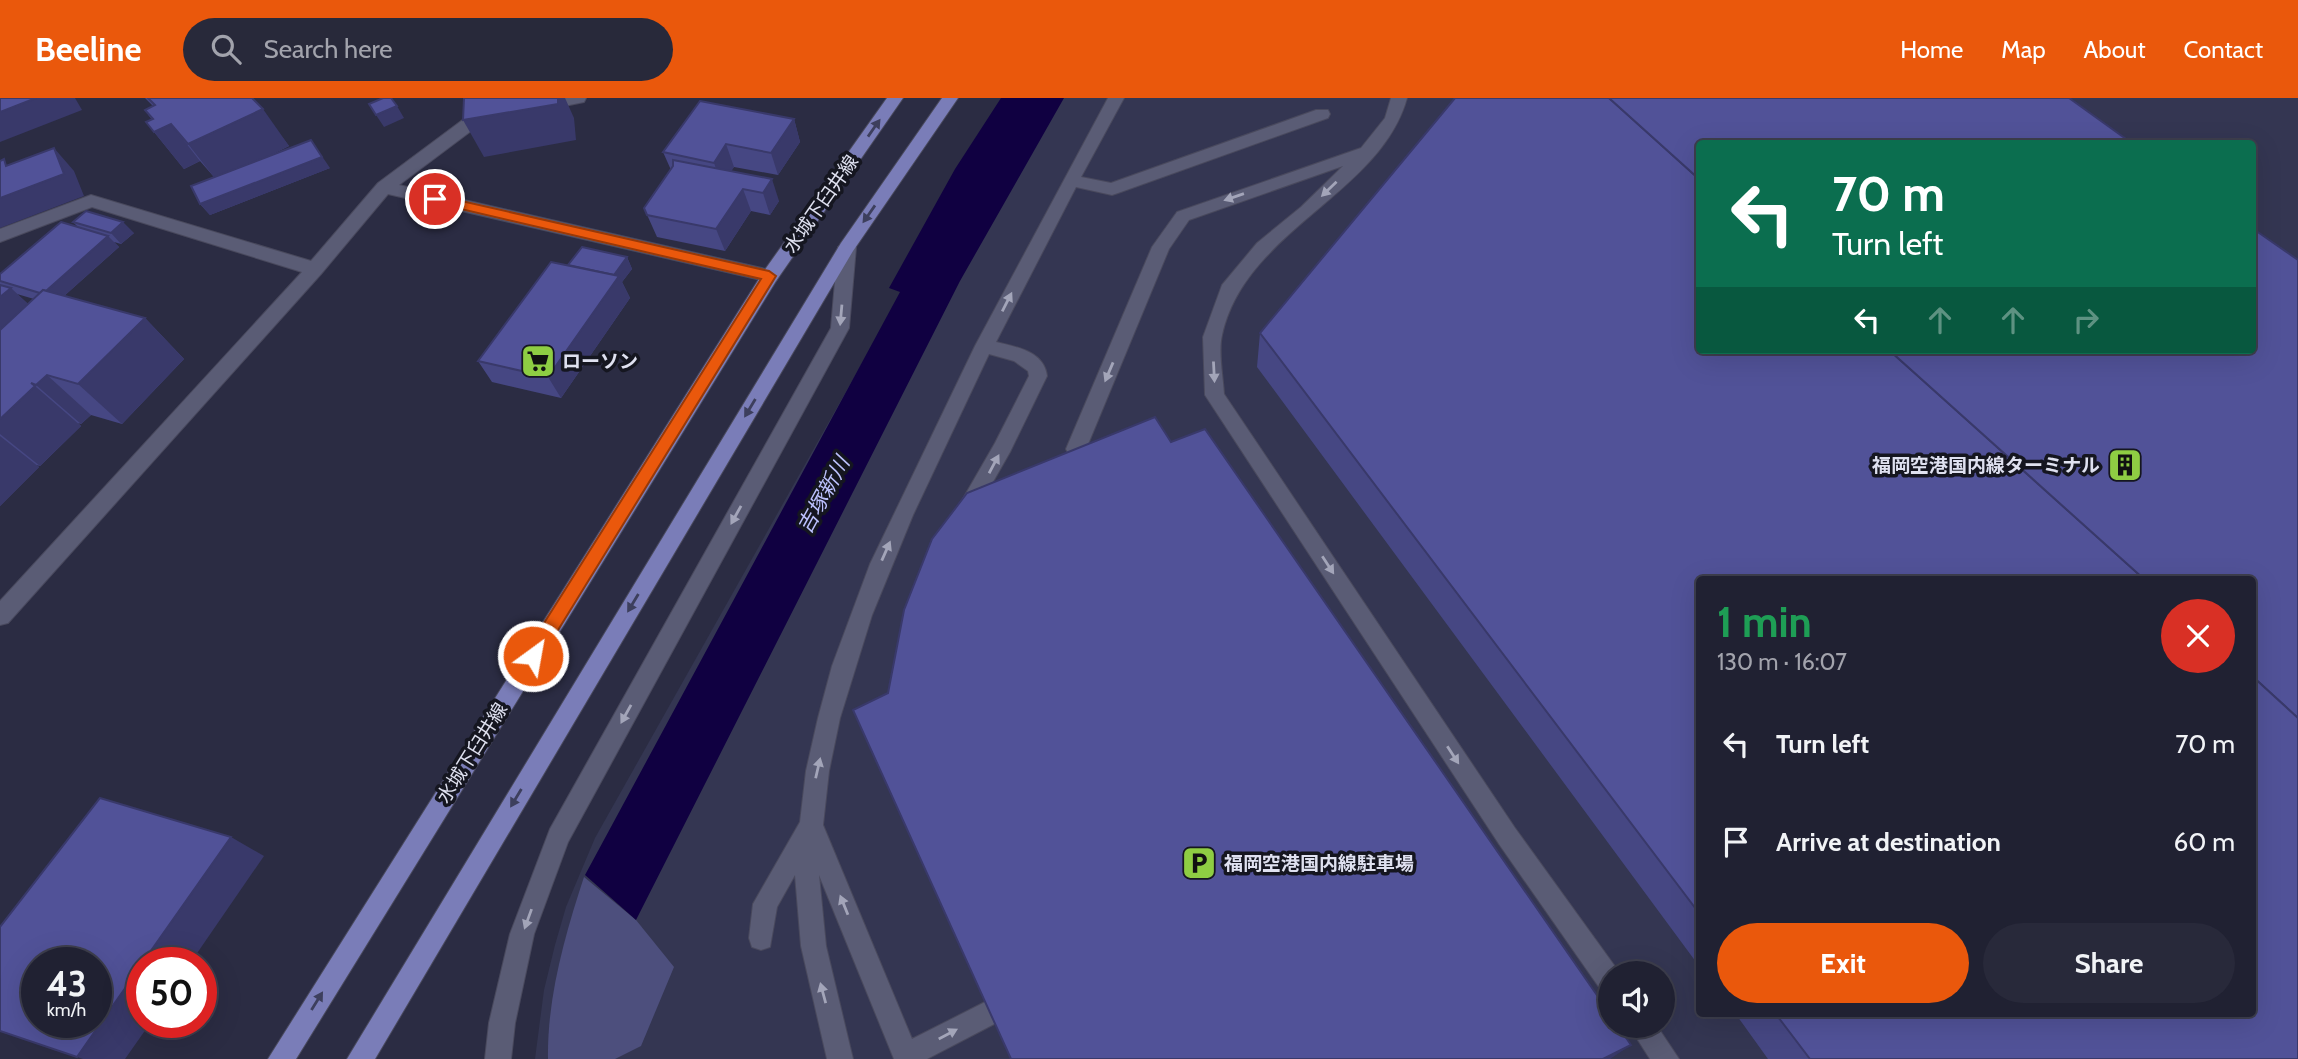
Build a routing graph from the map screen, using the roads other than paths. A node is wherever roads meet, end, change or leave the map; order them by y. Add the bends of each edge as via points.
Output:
1 (578, 98) edge
2 (895, 98) edge
3 (950, 98) edge
4 (1115, 98) edge
5 (1399, 98) edge
6 (527, 108) edge
7 (502, 113) edge
8 (1322, 114) dead end
9 (1368, 151) junction
10 (1070, 180) junction
11 (384, 187) junction
12 (0, 236) edge
13 (847, 247) junction
14 (314, 269) junction
15 (769, 276) junction
16 (984, 346) junction
17 (1091, 477) edge
18 (957, 524) edge
19 (0, 616) edge
20 (811, 825) junction
21 (761, 938) dead end
22 (1598, 964) edge
23 (989, 1013) edge
24 (1651, 1038) edge
25 (907, 1058) edge
26 (281, 1059) edge
27 (360, 1059) edge
28 (498, 1059) edge
29 (840, 1059) edge
30 (1666, 1059) edge

1 - 6 street
15 -> 2 main road, 水城下臼井線
3 -> 13 main road
4 - 10 street
5 - 9 street via 1393,119
7 - 11 street via 478,117
8 - 10 street via 1112,189
9 -> 17 street via 1184,216 1161,247 1076,449
9 -> 22 street via 1263,247 1228,290 1212,337 1215,395 1507,836
16 -> 10 street
11 - 14 street
11 - 15 street
12 - 14 street via 91,201
13 -> 27 main road
13 -> 28 street via 840,328 558,837 522,934
14 - 19 street
26 -> 15 main road, 水城下臼井線
18 -> 16 street via 1038,376 1037,368 1020,355
20 -> 16 street via 814,785 838,677 866,595
20 - 21 street via 765,904
25 -> 20 street
29 -> 20 street via 817,970 807,878
25 -> 23 street
24 - 30 street

